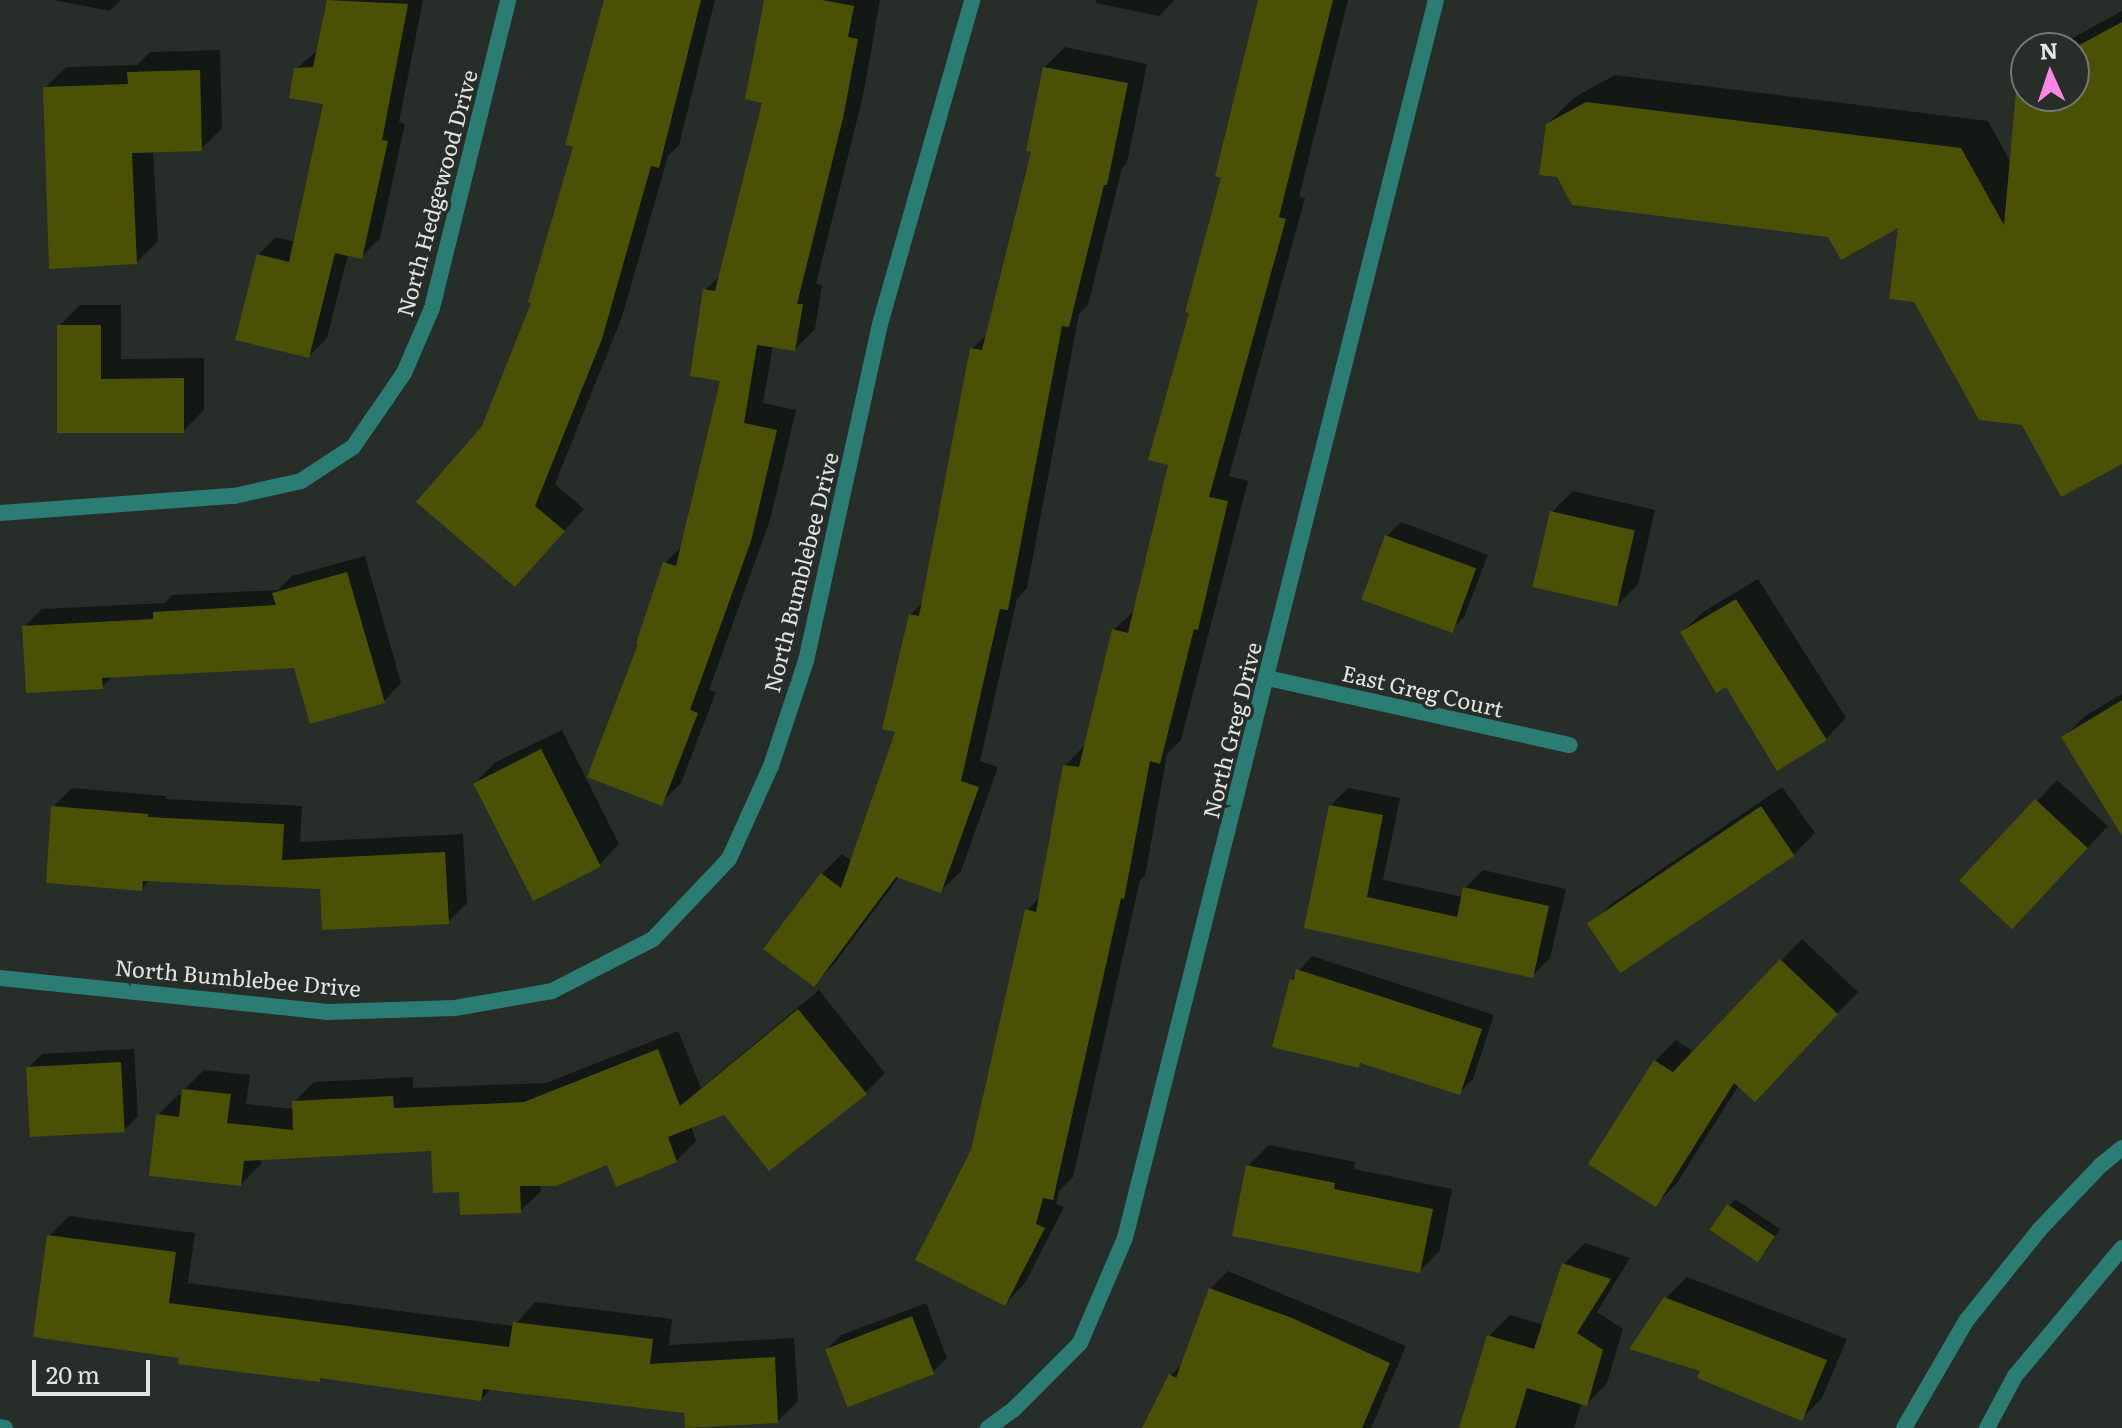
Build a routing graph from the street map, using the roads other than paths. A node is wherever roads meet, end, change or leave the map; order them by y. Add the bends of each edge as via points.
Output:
1 (508, 0) edge
2 (972, 0) edge
3 (1436, 0) edge
4 (0, 513) edge
5 (1267, 678) junction
6 (1570, 745) dead end
7 (0, 978) edge
8 (2122, 1148) edge
9 (2122, 1248) edge
10 (988, 1428) edge
11 (1904, 1428) edge
12 (1987, 1428) edge

1 - 4 street, North Hedgewood Drive via 432,308 404,373 353,447 301,481 234,496
2 - 7 street, North Bumblebee Drive via 880,324 806,661 771,766 729,859 653,939 552,991 455,1008 328,1012
3 - 5 street, North Greg Drive
5 - 6 street, East Greg Court
5 - 10 street, North Greg Drive via 1125,1238 1080,1343
8 - 11 street via 2040,1229 1966,1321
9 - 12 street via 2015,1376

